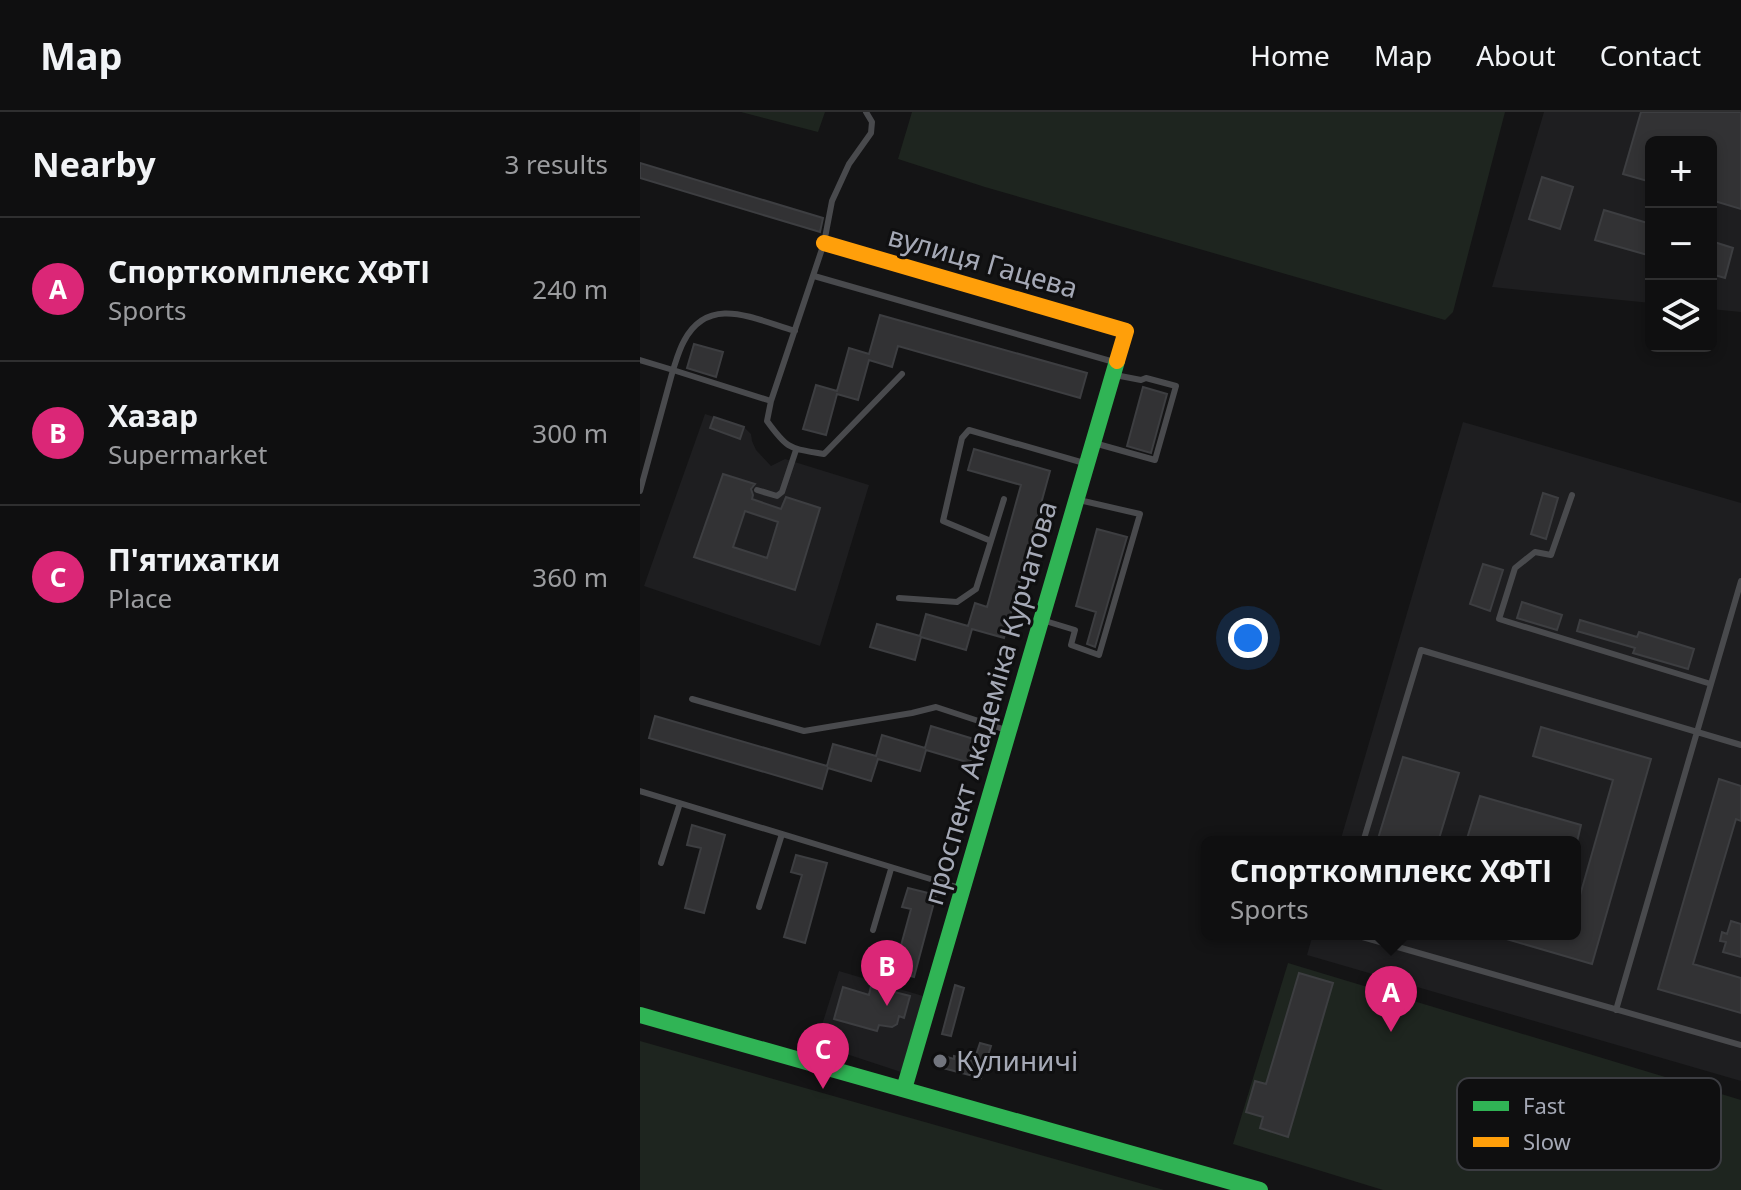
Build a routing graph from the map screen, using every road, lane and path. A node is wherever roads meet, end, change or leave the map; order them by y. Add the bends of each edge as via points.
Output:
1 (866, 112) edge
2 (824, 243) junction
3 (814, 276) junction
4 (795, 331) junction
5 (1126, 331) joint
6 (640, 360) edge
7 (1116, 369) junction
8 (673, 370) junction
9 (902, 374) dead end
10 (771, 401) junction
11 (1094, 443) junction
12 (796, 450) junction
13 (1088, 464) junction
14 (757, 490) dead end
15 (640, 491) edge
16 (1572, 495) dead end
17 (1004, 499) dead end
18 (1077, 499) junction
19 (991, 541) junction
20 (1741, 581) edge
21 (899, 598) dead end
22 (1042, 620) junction
23 (1711, 684) junction
24 (692, 699) dead end
25 (1010, 731) junction
26 (1697, 732) junction
27 (1741, 745) edge
28 (640, 791) edge
29 (680, 803) junction
30 (782, 834) junction
31 (1365, 836) edge
32 (661, 863) dead end
33 (891, 869) junction
34 (963, 889) junction
35 (759, 907) dead end
36 (873, 930) dead end
37 (1373, 940) edge
38 (1616, 1010) junction
39 (640, 1015) edge
40 (1741, 1045) edge
41 (904, 1089) junction
42 (1260, 1190) edge

1 - 2 lane via 871,133 832,201
2 - 3 lane
2 - 5 street, вулиця Гацева
3 - 4 lane
3 - 7 lane
4 - 8 lane via 732,312 718,313 692,329
4 - 10 lane
5 - 7 street, проспект Академіка Курчатова
6 - 8 lane
7 - 11 street, проспект Академіка Курчатова
7 - 11 lane via 1176,386 1155,460
8 - 10 lane
8 - 15 lane
9 - 12 lane via 824,454
10 - 12 lane via 767,421 783,443
11 - 13 street, проспект Академіка Курчатова
12 - 14 lane via 782,492 777,496
13 - 18 street, проспект Академіка Курчатова
13 - 19 lane via 969,430 962,438 943,521
16 - 23 lane via 1551,555 1535,552 1515,568 1499,619
17 - 19 lane
18 - 22 street, проспект Академіка Курчатова
18 - 22 lane via 1140,514 1099,655 1071,645 1075,630
19 - 21 lane via 976,589 957,602
20 - 23 lane
22 - 25 street, проспект Академіка Курчатова
23 - 26 lane
24 - 25 lane via 804,731 936,707
25 - 34 street, проспект Академіка Курчатова
26 - 27 lane
26 - 31 lane via 1421,650
26 - 38 lane
28 - 29 lane
29 - 30 lane
29 - 32 lane
30 - 33 lane
30 - 35 lane
33 - 34 lane
33 - 36 lane
34 - 41 street, проспект Академіка Курчатова
37 - 38 lane
38 - 40 lane
39 - 41 street
41 - 42 street

